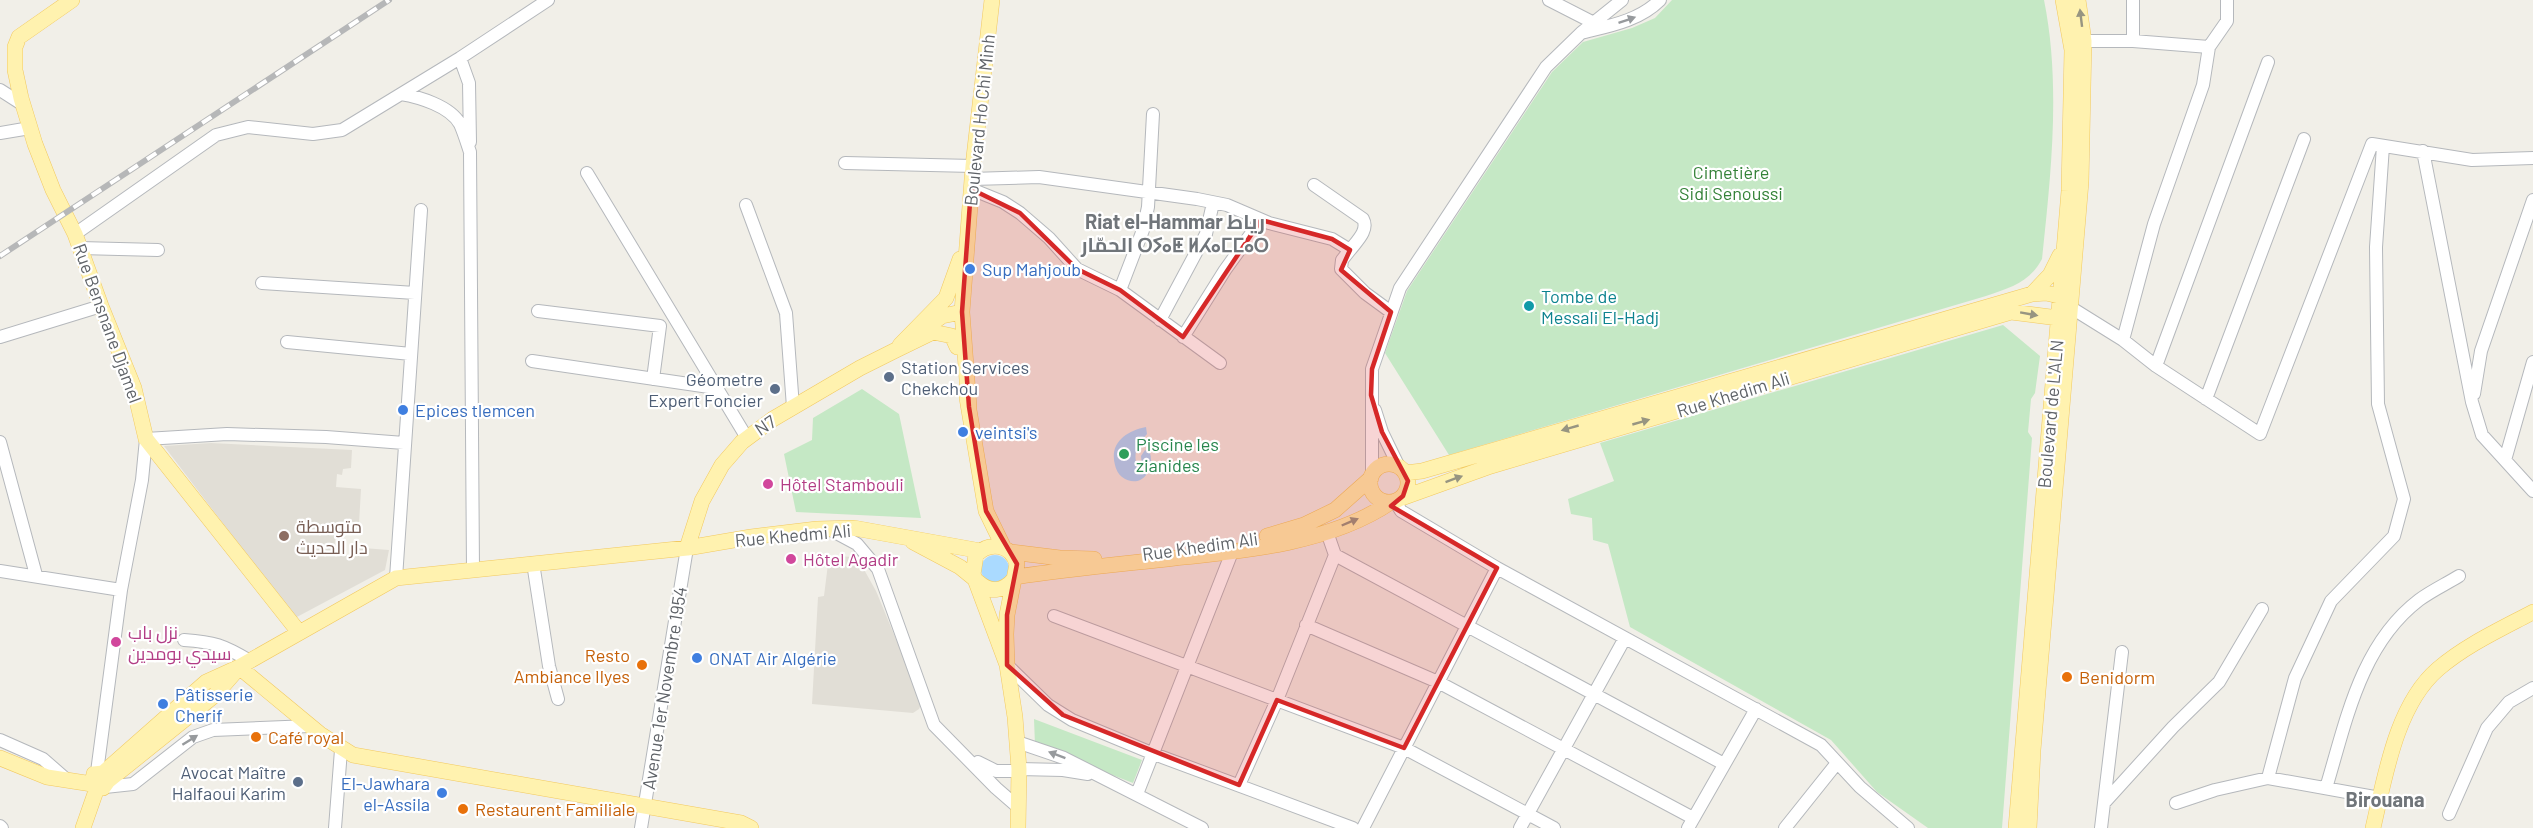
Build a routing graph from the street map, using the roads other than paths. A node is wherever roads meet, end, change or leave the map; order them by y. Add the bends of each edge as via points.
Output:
1 (72, 0) edge
2 (548, 0) edge
3 (992, 0) edge
4 (1549, 0) edge
5 (1622, 0) edge
6 (1660, 0) edge
7 (2063, 0) edge
8 (2078, 0) edge
9 (2133, 0) edge
10 (2227, 0) edge
11 (1594, 23) junction
12 (1581, 33) junction
13 (2084, 41) junction
14 (2133, 41) junction
15 (2210, 47) junction
16 (460, 58) junction
17 (2268, 62) dead end
18 (0, 90) edge
19 (400, 94) junction
20 (22, 104) junction
21 (1154, 114) dead end
22 (30, 128) junction
23 (0, 133) edge
24 (2304, 139) dead end
25 (2383, 146) junction
26 (2423, 151) junction
27 (470, 152) junction
28 (2533, 158) edge
29 (844, 163) dead end
30 (587, 173) dead end
31 (972, 178) junction
32 (1314, 185) dead end
33 (1149, 192) junction
34 (2533, 200) edge
35 (1213, 202) junction
36 (746, 205) dead end
37 (422, 210) dead end
38 (1261, 220) junction
39 (967, 240) junction
40 (78, 241) junction
41 (2065, 244) junction
42 (158, 250) dead end
43 (1350, 250) junction
44 (262, 283) dead end
45 (1120, 290) junction
46 (415, 292) junction
47 (2032, 294) junction
48 (101, 306) junction
49 (2066, 308) junction
50 (538, 311) dead end
51 (958, 312) junction
52 (1391, 312) junction
53 (674, 318) junction
54 (1160, 320) junction
55 (660, 326) junction
56 (0, 337) edge
57 (1183, 337) junction
58 (2123, 340) junction
59 (287, 342) dead end
60 (957, 346) junction
61 (896, 350) junction
62 (411, 354) junction
63 (532, 361) dead end
64 (2533, 362) edge
65 (1220, 363) dead end
66 (2156, 366) junction
67 (652, 379) junction
68 (2059, 379) junction
69 (717, 388) junction
70 (1371, 395) junction
71 (2206, 399) junction
72 (2472, 402) junction
73 (793, 407) junction
74 (969, 407) junction
75 (747, 438) junction
76 (146, 439) junction
77 (0, 442) edge
78 (404, 443) junction
79 (2505, 460) junction
80 (1402, 470) junction
81 (1372, 476) junction
82 (2533, 492) edge
83 (1390, 503) junction
84 (986, 511) junction
85 (829, 529) junction
86 (1327, 532) junction
87 (900, 535) junction
88 (687, 549) junction
89 (982, 550) junction
90 (1008, 550) junction
91 (1232, 552) junction
92 (1335, 555) junction
93 (533, 564) junction
94 (1497, 568) junction
95 (473, 570) junction
96 (0, 571) edge
97 (36, 575) junction
98 (2459, 576) dead end
99 (396, 578) junction
100 (1015, 578) junction
101 (977, 581) junction
102 (121, 590) junction
103 (2262, 609) dead end
104 (2533, 612) edge
105 (1054, 616) dead end
106 (1306, 625) junction
107 (1466, 626) junction
108 (298, 631) junction
109 (1625, 638) junction
110 (184, 640) dead end
111 (2122, 652) dead end
112 (244, 664) junction
113 (1007, 665) junction
114 (1186, 667) junction
115 (1438, 682) junction
116 (2533, 688) edge
117 (1594, 692) junction
118 (558, 699) dead end
119 (1276, 700) junction
120 (1755, 709) junction
121 (310, 726) junction
122 (0, 740) edge
123 (1017, 742) junction
124 (1404, 748) junction
125 (1562, 749) junction
126 (341, 750) junction
127 (964, 753) junction
128 (1154, 753) junction
129 (0, 758) edge
130 (1837, 763) junction
131 (1724, 764) junction
132 (1019, 770) junction
133 (1095, 775) junction
134 (2268, 778) junction
135 (67, 780) junction
136 (100, 781) junction
137 (1239, 785) junction
138 (2326, 788) junction
139 (1137, 794) junction
140 (2380, 798) junction
141 (2104, 803) junction
142 (2176, 803) dead end
143 (645, 807) junction
144 (1019, 808) junction
145 (2449, 814) dead end
146 (1529, 815) junction
147 (1690, 823) edge
148 (83, 828) edge
149 (335, 828) edge
150 (641, 828) edge
151 (751, 828) edge
152 (1018, 828) edge
153 (1202, 828) edge
154 (1353, 828) edge
155 (1363, 828) edge
156 (1520, 828) edge
157 (1554, 828) edge
158 (1785, 828) edge
159 (1908, 828) edge
160 (2016, 828) edge
161 (2029, 828) edge
162 (2101, 828) edge
163 (2373, 828) edge

1 - 20 main road, Rue Bensnane Djamel via 19,37 14,57
2 - 16 street
3 - 31 main road, Boulevard Ho Chi Minh
4 - 11 street
5 - 11 street
12 -> 6 street via 1629,20
7 - 41 main road, Boulevard de L'ALN via 2072,50
13 -> 8 main road, Boulevard de L'ALN
9 - 14 street
10 - 15 street via 2226,21
11 - 12 street
12 - 52 street via 1546,67 1400,288
13 - 14 street
13 - 49 main road, Boulevard de L'ALN via 2081,182
14 - 15 street
15 - 58 street via 2203,85 2154,224
16 - 19 street
16 - 27 street via 469,83
17 - 66 street
18 - 20 street
19 - 27 street via 424,98 459,122
19 - 40 street via 342,130 313,134 248,127 216,135
20 - 22 main road, Rue Bensnane Djamel
21 - 33 street
22 - 23 street
22 - 40 main road, Rue Bensnane Djamel via 53,190
24 - 71 street
25 - 26 street
25 - 71 street via 2372,144 2260,434
25 - 134 street via 2376,248 2378,404 2404,500 2394,536 2331,601 2295,678
26 - 28 street via 2472,160
26 - 72 street
27 - 95 street
29 - 31 street
30 - 53 street
31 - 33 street via 1039,177
31 - 39 main road, Boulevard Ho Chi Minh
31 - 45 street via 1020,213 1077,268
32 - 43 street via 1364,219 1365,230
33 - 35 street
33 - 45 street via 1143,230
34 - 72 street via 2481,351
35 - 38 street
35 - 54 street via 1206,234
36 - 73 street via 786,313
37 - 46 street
38 - 43 street via 1332,239
38 - 57 street
39 - 51 main road
39 - 61 main road via 946,298
40 - 42 street
40 - 48 main road, Rue Bensnane Djamel
41 - 47 main road via 2050,275
41 - 49 main road, Boulevard de L'ALN
43 - 52 street via 1341,269
44 - 46 street
45 - 54 street
46 - 62 street
47 - 49 main road, Rue Khedim Ali via 2040,293
47 -> 80 main road, Rue Khedim Ali via 1422,471
48 - 56 street
48 - 76 main road, Rue Bensnane Djamel via 134,388
49 - 58 street
49 - 68 main road, Boulevard de L'ALN
83 -> 49 main road, Rue Khedim Ali via 1491,466 2011,312
50 - 55 street
51 - 60 main road
51 - 61 main road via 942,316
51 - 74 main road
52 - 70 street via 1372,369
53 - 55 street
53 - 69 street
54 - 57 street
55 - 67 street
57 - 65 street
58 - 66 street
59 - 62 street
60 - 61 main road via 952,336 933,332
60 - 74 main road
61 - 73 main road, N7
62 - 78 street
63 - 67 street
64 - 79 street
66 - 71 street
67 - 69 street
68 - 160 main road, Boulevard de L'ALN
68 - 161 main road, Boulevard de L'ALN
69 - 75 street
70 - 80 street via 1382,432
70 - 81 street
72 - 79 street via 2482,435
73 - 75 main road, N7
74 - 84 main road
75 - 88 main road, N7 via 722,465 702,501
76 - 78 street via 227,434
76 - 102 street
76 - 108 main road, Rue Bensnane Djamel
77 - 97 street
78 - 99 street
79 - 82 street
80 - 81 main road via 1393,465 1381,466
80 - 83 main road via 1408,487
81 - 83 main road via 1374,495
81 - 90 main road, Rue Khedim Ali via 1335,510 1276,535 1096,559
86 -> 83 main road, Rue Khedim Ali
83 - 94 street
84 - 89 main road
84 - 90 main road
85 - 87 main road, Rue Khedmi Ali via 854,528
85 - 88 main road, Rue Khedmi Ali
85 - 127 street via 857,544 878,569 934,725
86 - 91 main road, Rue Khedim Ali
86 - 92 street
87 - 89 main road, Rue Khedmi Ali
87 - 101 main road, Rue Khedmi Ali via 960,567
88 - 93 main road, Rue Khedmi Ali
88 - 143 street, Avenue 1er Novembre 1954
89 - 90 main road via 997,546
89 - 101 main road via 974,561
90 - 100 main road via 1017,564
91 - 100 main road, Rue Khedim Ali
91 - 114 street
92 - 106 street
92 - 107 street
93 - 95 main road, Rue Khedmi Ali
93 - 118 street
94 - 107 street
94 - 109 street
95 - 99 main road, Rue Khedmi Ali
96 - 97 street
97 - 102 street
98 - 138 street via 2419,600 2383,636 2357,687
99 - 108 main road
100 - 101 main road via 1004,589 997,590 983,587
100 - 113 main road via 1007,615
101 - 113 main road
102 - 136 street
103 - 141 street via 2219,682 2172,727
104 - 140 main road via 2462,652 2423,684 2393,741
105 - 114 street
106 - 115 street
106 - 119 street
107 - 115 street
107 - 117 street
108 - 112 main road
109 - 117 street
109 - 120 street
110 - 112 street via 226,647
111 - 141 street
112 - 121 main road
112 - 136 main road via 207,682
113 - 123 main road
113 - 128 street via 1063,715
114 - 119 street
114 - 128 street
115 - 124 street
115 - 125 street
116 - 145 street via 2509,702 2487,728
117 - 125 street
117 - 131 street
119 - 124 street
119 - 137 street
120 - 130 street via 1821,745
120 - 131 street
121 - 126 main road
136 -> 121 street via 133,784 193,737 213,730
122 - 135 street via 42,759
123 - 132 main road
133 -> 123 street via 1064,758
124 - 146 street
124 - 155 street
125 - 146 street
125 - 147 street
126 - 143 main road via 430,770
126 - 149 street
127 - 132 street via 992,770
127 - 144 street
128 - 137 street
128 - 139 street
129 - 135 main road via 46,777
130 - 158 street
130 - 159 street
131 - 147 street
132 - 133 street
132 - 144 main road
133 - 139 street
134 - 138 street
134 - 142 street
135 - 136 main road
136 - 148 main road
137 - 154 street
138 - 140 street
139 - 153 street
140 - 163 main road
141 - 162 street
143 - 150 street, Avenue 1er Novembre 1954
143 - 151 main road
144 - 152 main road
146 - 156 street
146 - 157 street

